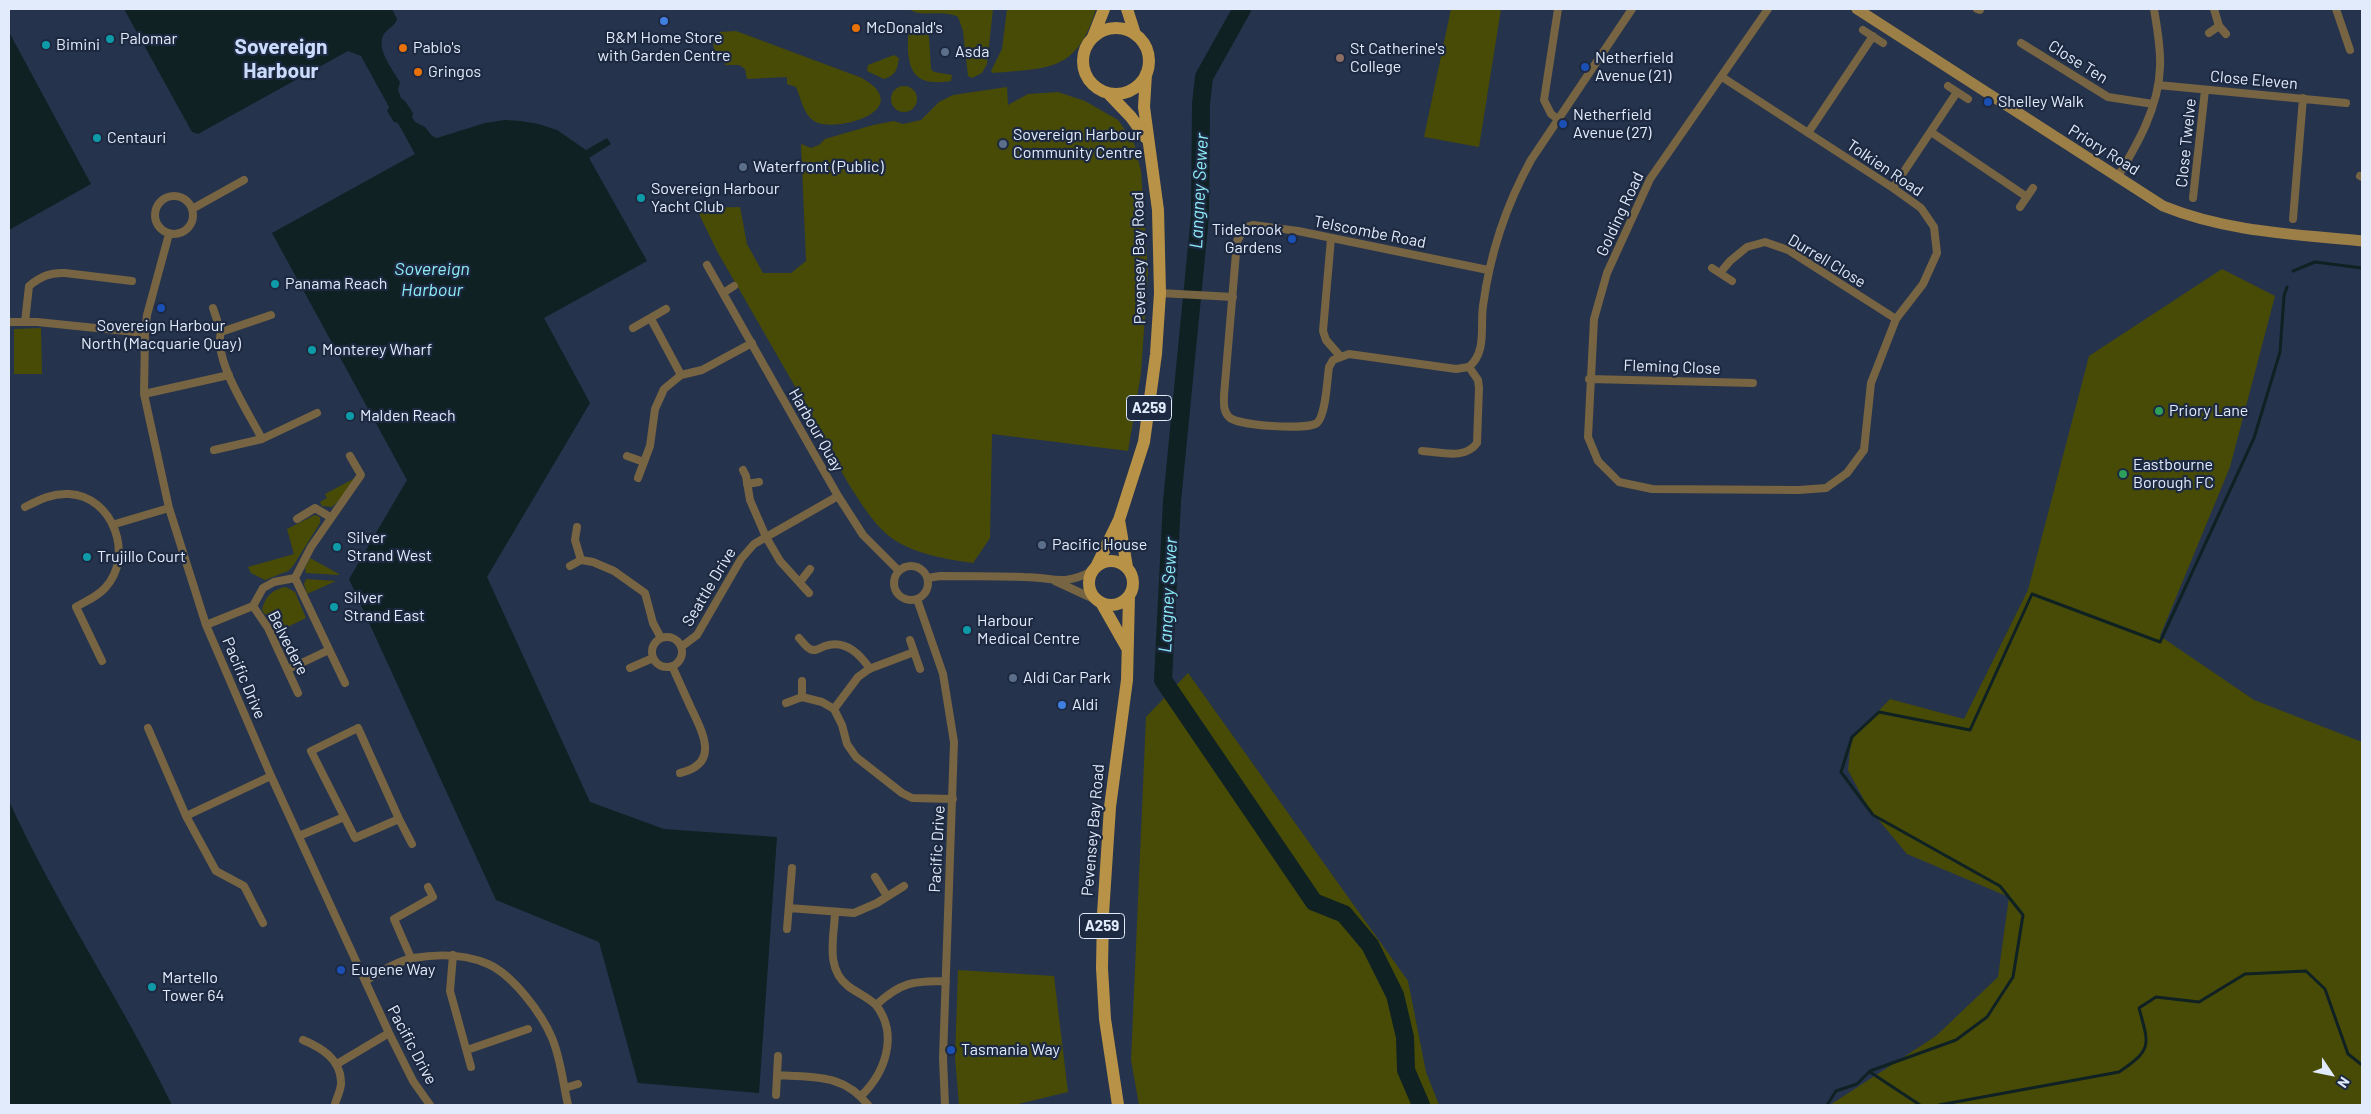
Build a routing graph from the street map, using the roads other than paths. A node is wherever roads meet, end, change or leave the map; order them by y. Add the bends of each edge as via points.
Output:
1 (1104, 9) edge
2 (1127, 9) edge
3 (1558, 9) edge
4 (1632, 9) edge
5 (1768, 9) edge
6 (1857, 9) edge
7 (2154, 9) edge
8 (2214, 9) edge
9 (2336, 9) edge
10 (2219, 26) junction
11 (1863, 30) dead end
12 (2209, 33) dead end
13 (1135, 34) junction
14 (2226, 34) dead end
15 (1873, 36) junction
16 (1093, 37) junction
17 (1883, 43) dead end
18 (2021, 44) dead end
19 (2350, 50) dead end
20 (1146, 74) junction
21 (1722, 77) junction
22 (2158, 85) junction
23 (1948, 86) dead end
24 (2205, 90) junction
25 (1957, 92) junction
26 (1109, 94) junction
27 (2303, 98) junction
28 (1968, 100) dead end
29 (2346, 102) dead end
30 (2152, 104) junction
31 (1558, 119) junction
32 (1930, 132) junction
33 (1808, 133) junction
34 (1147, 140) junction
35 (2117, 178) junction
36 (244, 180) dead end
37 (1893, 188) junction
38 (2033, 188) dead end
39 (2027, 197) junction
40 (2193, 198) dead end
41 (2020, 207) dead end
42 (192, 209) junction
43 (2293, 218) dead end
44 (169, 234) junction
45 (1331, 238) junction
46 (2362, 242) edge
47 (707, 265) dead end
48 (1712, 268) dead end
49 (1488, 270) junction
50 (1720, 273) junction
51 (132, 281) dead end
52 (1732, 281) dead end
53 (734, 286) dead end
54 (723, 293) junction
55 (1160, 293) junction
56 (1232, 297) junction
57 (213, 308) dead end
58 (666, 309) dead end
59 (271, 315) dead end
60 (651, 319) junction
61 (1896, 319) junction
62 (9, 322) edge
63 (25, 322) junction
64 (633, 328) dead end
65 (221, 332) junction
66 (145, 333) junction
67 (752, 343) junction
68 (1340, 356) junction
69 (1470, 367) junction
70 (229, 375) junction
71 (681, 375) junction
72 (1590, 379) junction
73 (1753, 383) dead end
74 (144, 394) junction
75 (317, 413) dead end
76 (262, 439) junction
77 (214, 450) dead end
78 (1422, 451) dead end
79 (350, 456) dead end
80 (628, 456) dead end
81 (1598, 461) joint
82 (644, 462) junction
83 (743, 470) dead end
84 (638, 478) dead end
85 (759, 482) dead end
86 (747, 484) junction
87 (838, 496) junction
88 (25, 508) dead end
89 (169, 508) junction
90 (330, 517) junction
91 (296, 519) dead end
92 (1119, 520) junction
93 (114, 524) junction
94 (577, 527) dead end
95 (766, 537) junction
96 (581, 560) junction
97 (570, 566) dead end
98 (1127, 567) junction
99 (1094, 568) junction
100 (810, 569) dead end
101 (898, 570) junction
102 (295, 578) junction
103 (928, 578) junction
104 (1055, 581) junction
105 (800, 582) junction
106 (809, 593) dead end
107 (1129, 596) junction
108 (917, 599) junction
109 (1098, 601) junction
110 (253, 606) junction
111 (206, 625) junction
112 (662, 638) junction
113 (799, 638) dead end
114 (910, 640) dead end
115 (681, 647) junction
116 (1126, 648) junction
117 (329, 650) junction
118 (914, 652) junction
119 (653, 658) junction
120 (102, 661) dead end
121 (672, 666) junction
122 (293, 667) dead end
123 (630, 668) dead end
124 (870, 668) junction
125 (920, 669) dead end
126 (802, 681) dead end
127 (345, 683) dead end
128 (298, 694) dead end
129 (802, 697) junction
130 (786, 703) dead end
131 (834, 709) junction
132 (148, 728) dead end
133 (680, 772) dead end
134 (271, 776) junction
135 (953, 799) junction
136 (186, 816) junction
137 (344, 817) junction
138 (399, 819) junction
139 (299, 836) junction
140 (412, 844) dead end
141 (792, 868) dead end
142 (876, 877) dead end
143 (428, 886) dead end
144 (904, 886) dead end
145 (887, 896) junction
146 (789, 908) junction
147 (835, 913) junction
148 (263, 923) dead end
149 (787, 929) dead end
150 (453, 955) junction
151 (411, 958) junction
152 (365, 981) junction
153 (946, 982) junction
154 (876, 1005) junction
155 (528, 1029) dead end
156 (389, 1033) junction
157 (304, 1040) dead end
158 (467, 1050) junction
159 (778, 1056) dead end
160 (337, 1064) junction
161 (471, 1067) dead end
162 (777, 1075) junction
163 (578, 1084) dead end
164 (564, 1088) junction
165 (776, 1095) dead end
166 (861, 1096) junction
167 (335, 1104) dead end
168 (430, 1105) edge
169 (568, 1105) edge
170 (868, 1105) edge
171 (945, 1105) edge
172 (1118, 1105) edge

1 - 16 main road
2 - 13 main road
3 - 31 street via 1544,100 1551,114
4 - 31 street
5 - 21 street, Golding Road
6 - 35 street, Priory Road
7 - 22 street via 2159,40
8 - 10 street
9 - 19 street
10 - 12 street
10 - 14 street
11 - 15 street
13 - 16 main road via 1115,28
13 - 20 main road via 1147,49
15 - 17 street
15 - 33 street
16 - 26 main road via 1083,55 1085,72 1094,86
18 - 30 street, Close Ten via 2108,97
20 - 26 main road via 1130,91
20 - 34 main road, Pevensey Bay Road / A259
21 - 33 street, Tolkien Road
21 - 72 street, Golding Road via 1650,180 1607,273 1594,318
22 - 24 street, Close Eleven
22 - 30 street
23 - 25 street
24 - 27 street, Close Eleven
24 - 40 street, Close Twelve
25 - 28 street
25 - 32 street
26 - 34 main road, Pevensey Bay Road / A259 via 1132,117
27 - 29 street, Close Eleven
27 - 43 street
30 - 35 street via 2139,142
31 - 49 street via 1516,186 1495,241
32 - 37 street
32 - 39 street
33 - 37 street, Tolkien Road
34 - 55 main road, Pevensey Bay Road / A259 via 1158,210
35 - 46 street, Priory Road via 2163,206 2214,223 2284,235
36 - 42 street
37 - 61 street, Tolkien Road via 1921,208 1934,227 1937,253 1924,284
38 - 39 street
39 - 41 street
42 - 44 street via 192,220 186,230
42 - 44 street via 178,196 166,197 158,203 154,215 156,222
44 - 66 street, Pacific Drive
45 - 49 street, Telscombe Road
45 - 56 street, Telscombe Road via 1246,226 1237,241
45 - 68 street via 1323,331 1326,340
47 - 54 street, Harbour Quay
48 - 50 street
49 - 69 street via 1482,309 1481,349
50 - 52 street
50 - 61 street, Durrell Close via 1747,246 1766,242 1788,250
51 - 63 street via 55,272 40,277 29,286
53 - 54 street
54 - 67 street, Harbour Quay
55 - 56 street
55 - 92 main road, Pevensey Bay Road / A259 via 1156,354 1144,442
56 - 68 street via 1224,395 1224,410 1230,418 1242,423 1302,427 1318,422 1323,414 1329,366
57 - 65 street
58 - 60 street
59 - 65 street
60 - 64 street
60 - 71 street
61 - 81 street, Tolkien Road via 1871,383 1864,450 1847,474 1826,488 1652,489 1619,482
62 - 63 street
63 - 66 street
65 - 70 street via 218,342
66 - 74 street, Pacific Drive
67 - 71 street via 702,370
67 - 87 street, Harbour Quay
68 - 69 street via 1349,354 1456,369
69 - 78 street via 1479,388 1477,443 1465,454
70 - 74 street
70 - 76 street
71 - 82 street via 664,390 657,402
72 - 73 street, Fleming Close
72 - 81 street, Golding Road via 1588,437
74 - 89 street, Pacific Drive
75 - 76 street
76 - 77 street
79 - 90 street via 361,475
80 - 82 street
82 - 84 street
83 - 86 street
85 - 86 street
86 - 95 street via 756,519
87 - 95 street, Seattle Drive
87 - 101 street, Harbour Quay via 863,535
88 - 93 street via 49,496 71,494 94,504
89 - 93 street
89 - 111 street, Pacific Drive
90 - 91 street via 315,508
90 - 102 street
92 - 98 main road, Pevensey Bay Road / A259
92 - 99 main road, Pevensey Bay Road / A259
93 - 120 street via 119,546 113,577 95,597 76,606
94 - 96 street via 575,540
95 - 105 street via 780,561
95 - 115 street, Seattle Drive via 746,552 697,635
96 - 97 street
96 - 112 street via 614,571 645,593 652,623
98 - 99 main road via 1109,561
98 - 107 main road via 1133,581
99 - 104 street via 1078,579
99 - 109 main road via 1088,586
100 - 105 street
101 - 103 street via 915,566
101 - 108 street via 893,580 895,590 906,600
102 - 110 street via 263,588
102 - 117 street
103 - 104 street via 1030,577
103 - 108 street via 926,591
104 - 109 street
105 - 106 street
107 - 109 main road via 1117,605
107 - 116 main road, Pevensey Bay Road / A259
108 - 135 street, Pacific Drive via 943,674 953,726
109 - 116 main road, Pevensey Bay Road / A259
110 - 111 street
110 - 128 street, Belvedere via 268,628
111 - 134 street, Pacific Drive
112 - 115 street via 672,638
112 - 119 street via 653,647
113 - 124 street via 810,649 829,645 847,647 863,658
114 - 118 street
115 - 121 street via 681,658
116 - 172 main road, Pevensey Bay Road / A259 via 1127,680 1110,807 1102,932 1105,1019
117 - 122 street
117 - 127 street
118 - 124 street
118 - 125 street
119 - 121 street via 661,666
119 - 123 street
121 - 133 street via 706,744 701,761
124 - 131 street via 858,677
126 - 129 street
129 - 130 street
129 - 131 street
131 - 135 street via 854,754 891,786 912,798
132 - 136 street
134 - 136 street
134 - 139 street, Pacific Drive
135 - 153 street, Pacific Drive
136 - 148 street via 216,871 244,886
137 - 138 street via 355,838
137 - 138 street via 311,750 358,728
137 - 139 street
138 - 140 street
139 - 152 street, Pacific Drive
141 - 146 street
142 - 145 street
143 - 151 street via 433,897 394,919
144 - 145 street
145 - 147 street via 854,913
146 - 147 street
146 - 149 street
147 - 154 street via 832,954 835,970 849,987
150 - 151 street
150 - 158 street via 450,991
150 - 164 street via 489,964 532,1005 553,1040
151 - 152 street
152 - 156 street, Pacific Drive
153 - 154 street via 917,981 901,986
153 - 171 street, Pacific Drive
154 - 166 street via 887,1027 888,1047 877,1079
155 - 158 street
156 - 160 street
156 - 168 street, Pacific Drive via 413,1081
157 - 160 street via 320,1047
158 - 161 street
159 - 162 street
160 - 167 street via 342,1082
162 - 165 street
162 - 166 street via 836,1080
163 - 164 street
164 - 169 street
166 - 170 street

